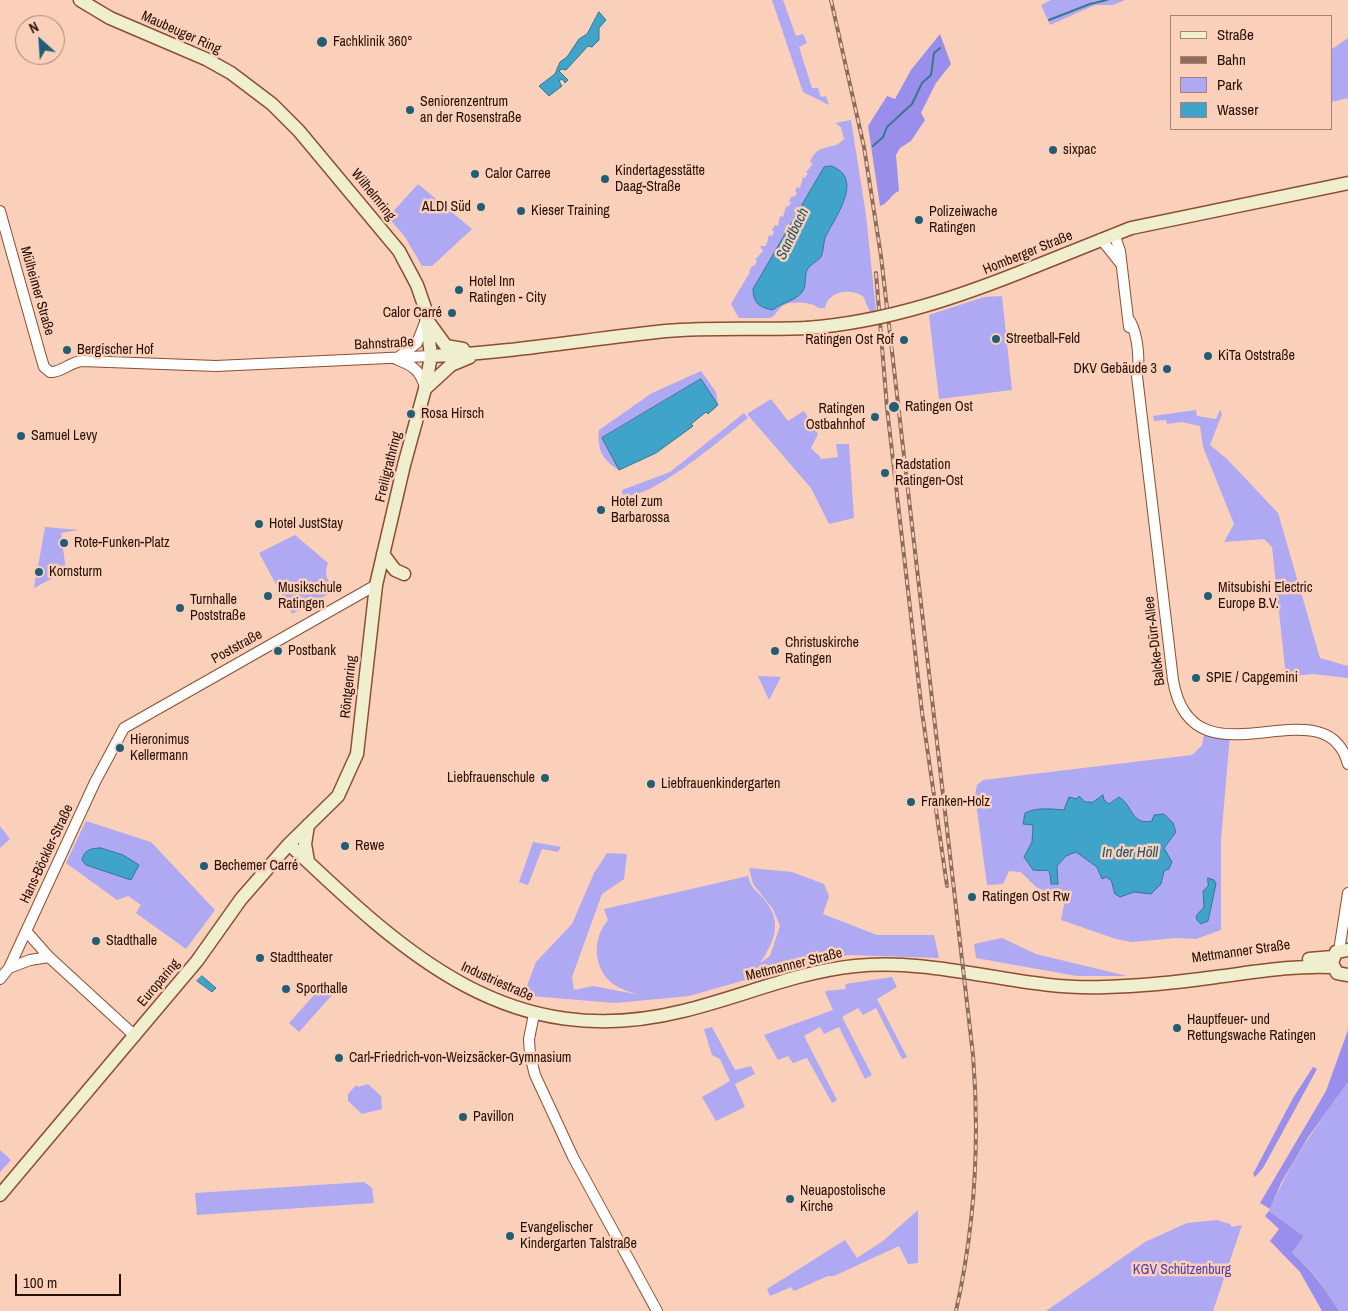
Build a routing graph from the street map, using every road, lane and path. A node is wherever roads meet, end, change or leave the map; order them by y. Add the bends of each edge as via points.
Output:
1 (80, 0) edge
2 (243, 81) joint
3 (1348, 183) edge
4 (0, 211) edge
5 (1114, 234) junction
6 (1101, 239) junction
7 (1122, 264) junction
8 (427, 318) junction
9 (717, 328) joint
10 (482, 352) junction
11 (431, 356) junction
12 (395, 359) junction
13 (53, 372) joint
14 (425, 389) junction
15 (383, 554) junction
16 (404, 574) dead end
17 (376, 585) junction
18 (116, 739) joint
19 (1348, 764) edge
20 (341, 790) joint
21 (308, 826) junction
22 (289, 844) junction
23 (308, 861) junction
24 (1348, 892) edge
25 (26, 932) junction
26 (1338, 956) edge
27 (49, 957) junction
28 (9, 968) junction
29 (1348, 975) edge
30 (0, 979) edge
31 (1154, 983) junction
32 (534, 1014) junction
33 (135, 1036) junction
34 (0, 1195) edge
35 (657, 1311) edge

1 - 2 main road, Maubeuger Ring via 110,18 206,59
2 - 8 main road, Wilhelmring via 299,131 399,251 417,285
3 - 5 main road, Homberger Straße
4 - 13 street, Mülheimer Straße via 41,357 46,369
5 - 6 main road, Homberger Straße
5 - 7 street, Balcke-Dürr-Allee
6 - 7 street
6 - 9 main road, Homberger Straße, bridge via 947,300 909,311 807,328
7 - 19 street, Balcke-Dürr-Allee via 1134,329 1136,376 1178,702 1198,726 1219,734 1311,729 1324,732 1338,742
8 - 10 main road via 446,346
8 - 11 main road, Wilhelmring
8 - 12 street via 417,343
9 - 10 main road, Bahnstraße
10 - 11 main road, Bahnstraße
10 - 14 main road via 451,365
11 - 12 street, Bahnstraße
11 - 14 main road, Freiligrathring
12 - 13 street, Bahnstraße via 216,366 82,360
12 - 14 street via 414,367 422,376
14 - 15 main road, Freiligrathring
15 - 16 main road via 395,570
15 - 17 main road, Freiligrathring
17 - 18 street, Poststraße via 133,720
17 - 20 main road, Röntgenring via 357,754
18 - 25 street, Hans-Böckler-Straße
20 - 21 main road, Europaring
21 - 22 main road, Europaring
21 - 23 main road via 305,844
22 - 23 main road, Industriestraße
22 - 33 main road, Europaring via 241,898 197,961
23 - 32 main road, Industriestraße via 384,932 427,962 460,984
24 - 26 street
25 - 27 street
25 - 28 street, Hans-Böckler-Straße
26 - 29 main road via 1337,972
26 - 31 main road, Mettmanner Straße via 1236,966
26 - 31 main road, Mettmanner Straße via 1296,967
27 - 28 street
27 - 33 street
28 - 30 street, Hans-Böckler-Straße
31 - 32 main road, Mettmanner Straße via 1078,986 922,966 873,964 824,970 683,1012 636,1019 584,1021
32 - 35 street, Industriestraße via 530,1039 534,1075 578,1165
33 - 34 main road, Europaring

